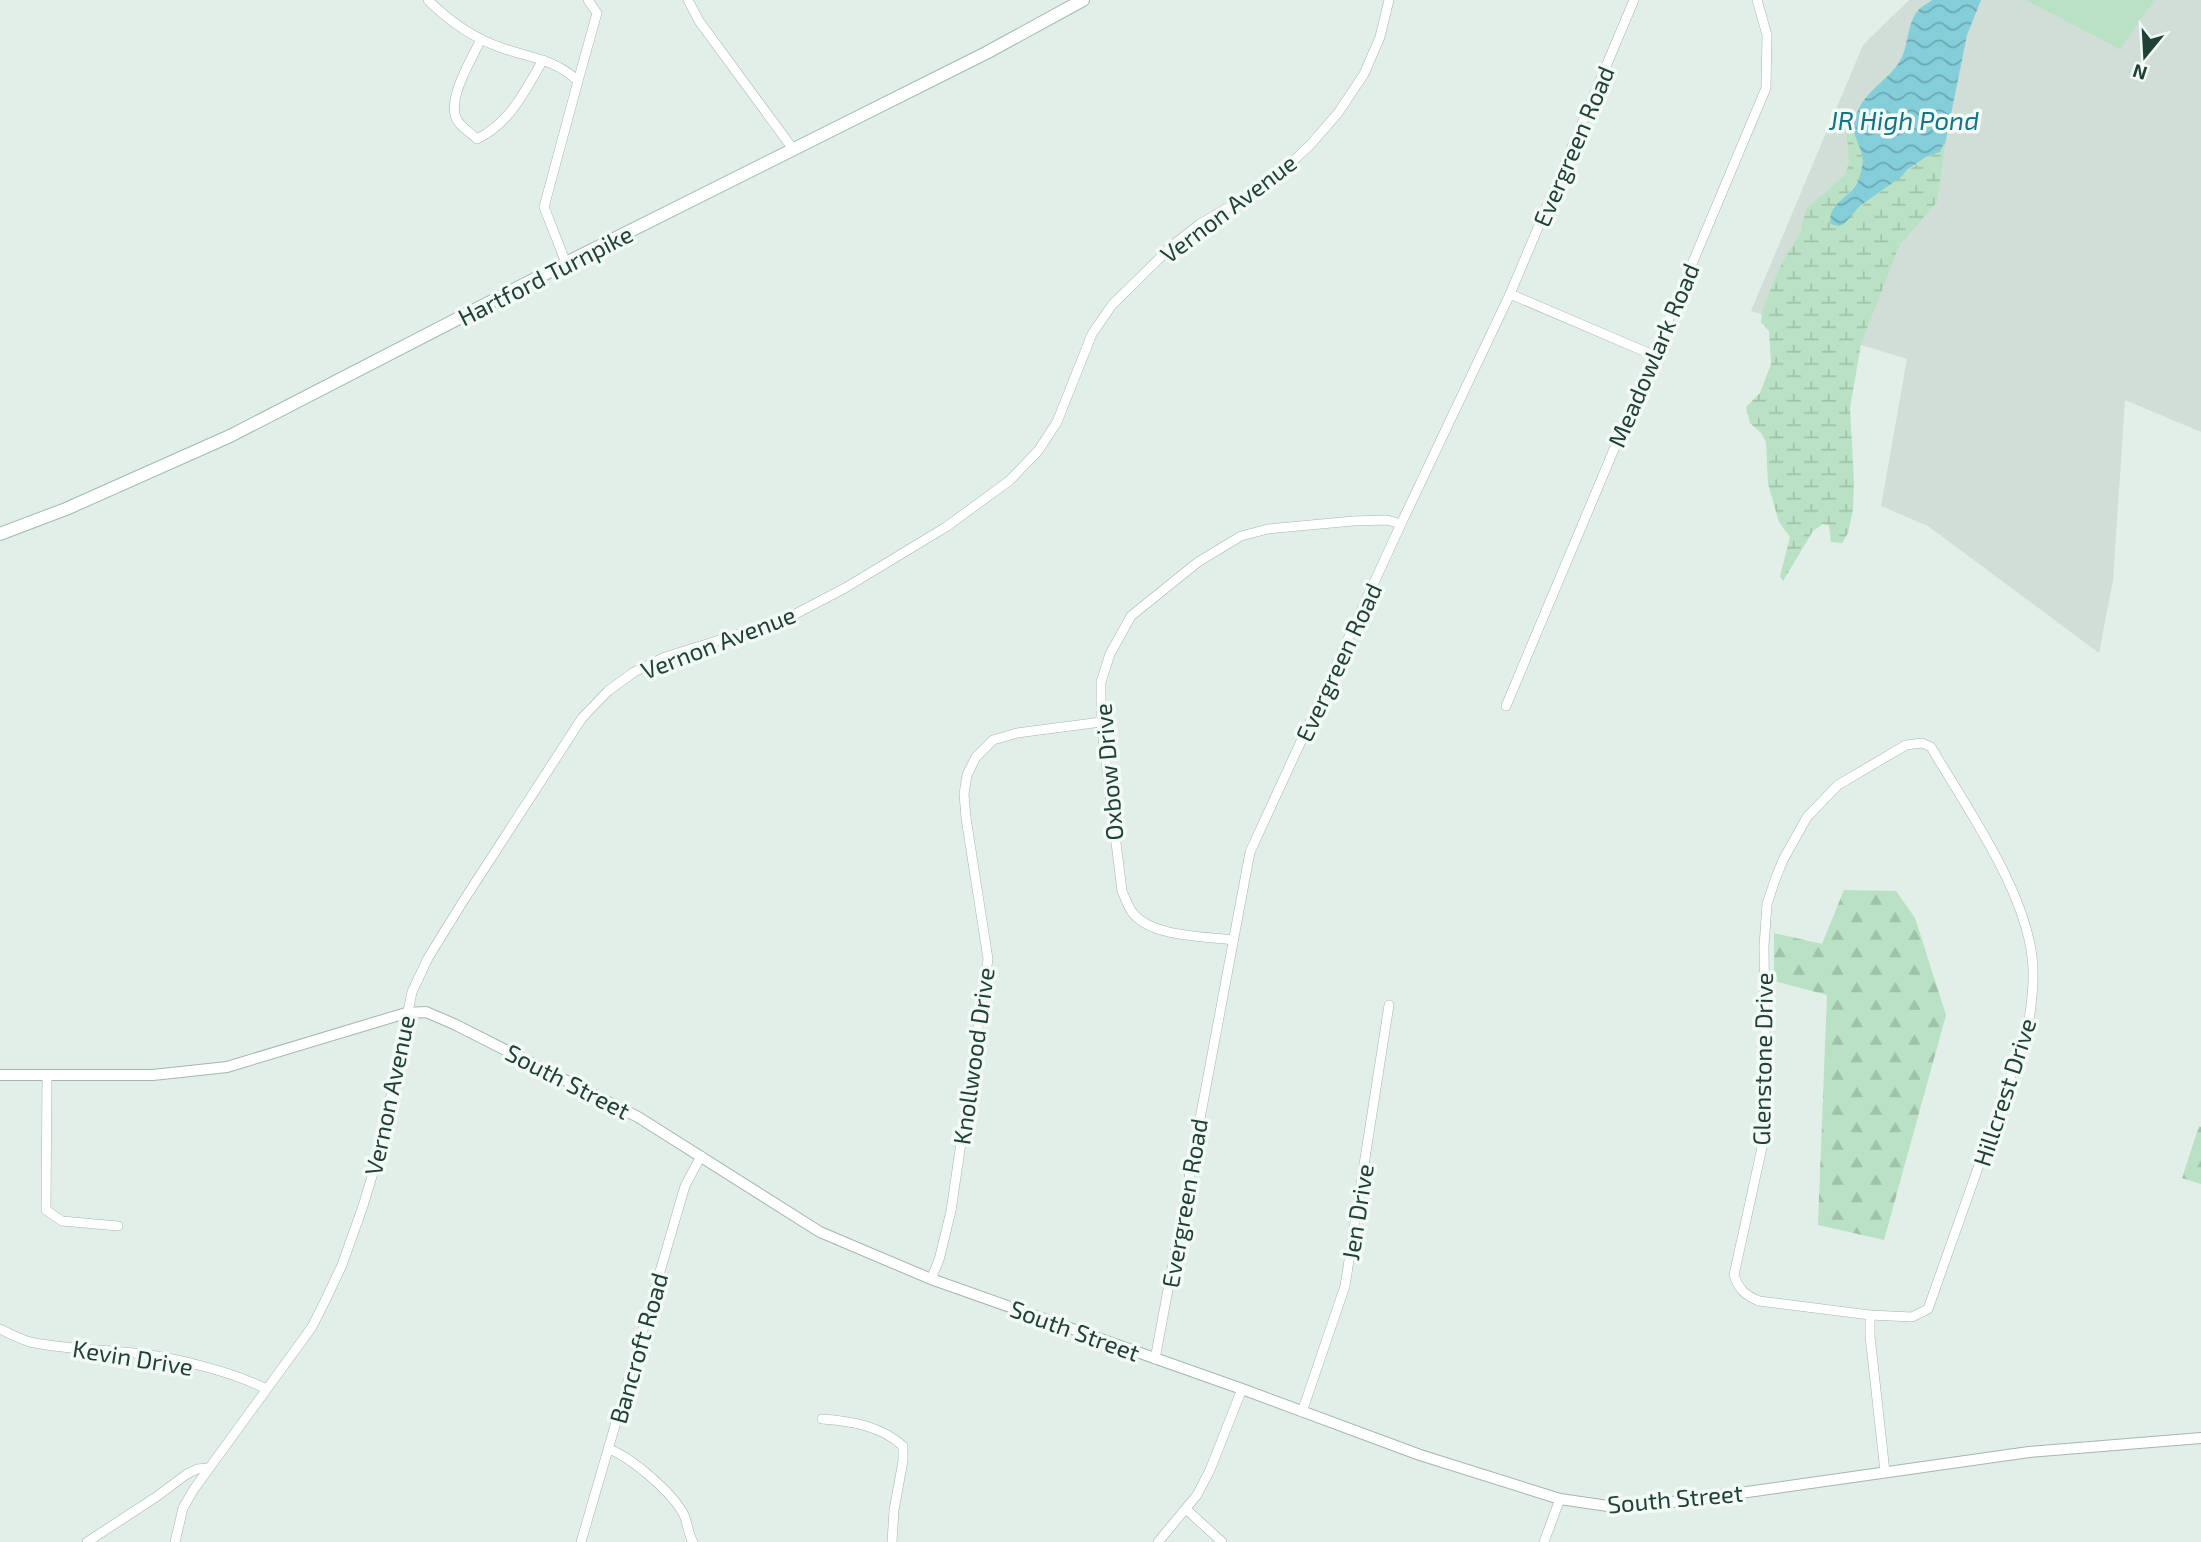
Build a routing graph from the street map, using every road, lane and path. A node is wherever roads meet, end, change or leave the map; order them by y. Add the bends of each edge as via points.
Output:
1 (428, 0) edge
2 (588, 0) edge
3 (688, 0) edge
4 (1083, 0) edge
5 (1389, 0) edge
6 (1634, 0) edge
7 (1757, 0) edge
8 (481, 39) junction
9 (543, 60) junction
10 (578, 81) junction
11 (793, 149) junction
12 (566, 263) junction
13 (1510, 294) junction
14 (1653, 355) junction
15 (1401, 524) junction
16 (0, 534) edge
17 (1506, 706) dead end
18 (1101, 722) junction
19 (1931, 747) joint
20 (1233, 940) junction
21 (1389, 1005) dead end
22 (406, 1013) junction
23 (0, 1075) edge
24 (47, 1075) junction
25 (701, 1156) junction
26 (118, 1226) dead end
27 (931, 1279) junction
28 (1870, 1315) junction
29 (0, 1329) edge
30 (1155, 1359) junction
31 (266, 1389) junction
32 (1242, 1389) junction
33 (1302, 1412) junction
34 (822, 1419) dead end
35 (2201, 1438) edge
36 (609, 1449) junction
37 (209, 1468) junction
38 (1885, 1472) junction
39 (1560, 1499) junction
40 (1185, 1509) junction
41 (87, 1542) edge
42 (174, 1542) edge
43 (581, 1542) edge
44 (693, 1542) edge
45 (892, 1542) edge
46 (1158, 1542) edge
47 (1222, 1542) edge
48 (1544, 1542) edge

1 - 8 street via 448,20
2 - 10 street via 597,13
3 - 11 street
4 - 11 main road, Hartford Turnpike
5 - 22 street, Vernon Avenue via 1364,74 1338,113 1285,169 1182,237 1112,305 1092,334 1057,422 1038,451 1009,481 946,527 784,620 665,657 608,691 582,718 465,897 428,958
6 - 13 street, Evergreen Road
7 - 14 street, Meadowlark Road via 1768,35 1766,88
8 - 9 street
8 - 9 street via 452,108 458,122 477,139 512,111
9 - 10 street via 565,69
10 - 12 street via 544,207
11 - 12 main road, Hartford Turnpike
12 - 16 main road, Hartford Turnpike via 230,436
13 - 14 street
13 - 15 street, Evergreen Road
14 - 17 street, Meadowlark Road
15 - 18 street, Oxbow Drive via 1387,520 1268,529 1241,536 1198,562 1131,616 1121,631 1101,682
15 - 20 street, Evergreen Road via 1250,852
18 - 20 street, Oxbow Drive via 1122,891 1133,913 1150,927
18 - 27 street, Knollwood Drive via 993,740 976,757 967,775 966,818 988,959 951,1211
19 - 28 street, Hillcrest Drive via 2006,875 2030,941 2033,996 2028,1027 1928,1309 1912,1317
19 - 28 street, Glenstone Drive via 1906,745 1838,785 1819,803 1783,860 1767,904 1766,1129 1734,1275 1738,1288 1759,1301
20 - 30 street, Evergreen Road
21 - 33 street, Jen Drive via 1345,1286
22 - 24 street, South Street via 227,1067 153,1075
22 - 25 street, South Street via 426,1012 454,1024 638,1117
22 - 31 street, Vernon Avenue via 380,1150 342,1265 312,1326
23 - 24 street, South Street
24 - 26 street via 46,1210 62,1221
25 - 27 street, South Street via 820,1231
25 - 36 street, Bancroft Road via 685,1186
27 - 30 street, South Street
28 - 38 street
29 - 31 street, Kevin Drive via 46,1345 177,1361
30 - 32 street, South Street
31 - 37 street, Vernon Avenue
32 - 33 street, South Street
32 - 40 street via 1210,1470
33 - 39 street, South Street
34 - 45 street via 851,1421 892,1436 903,1446
35 - 38 street, South Street via 2029,1452
36 - 43 street, Bancroft Road
36 - 44 street via 663,1488 684,1515
37 - 41 street via 187,1474
37 - 42 street, Vernon Avenue via 183,1508
38 - 39 street, South Street via 1640,1505
39 - 48 street
40 - 46 street
40 - 47 street

